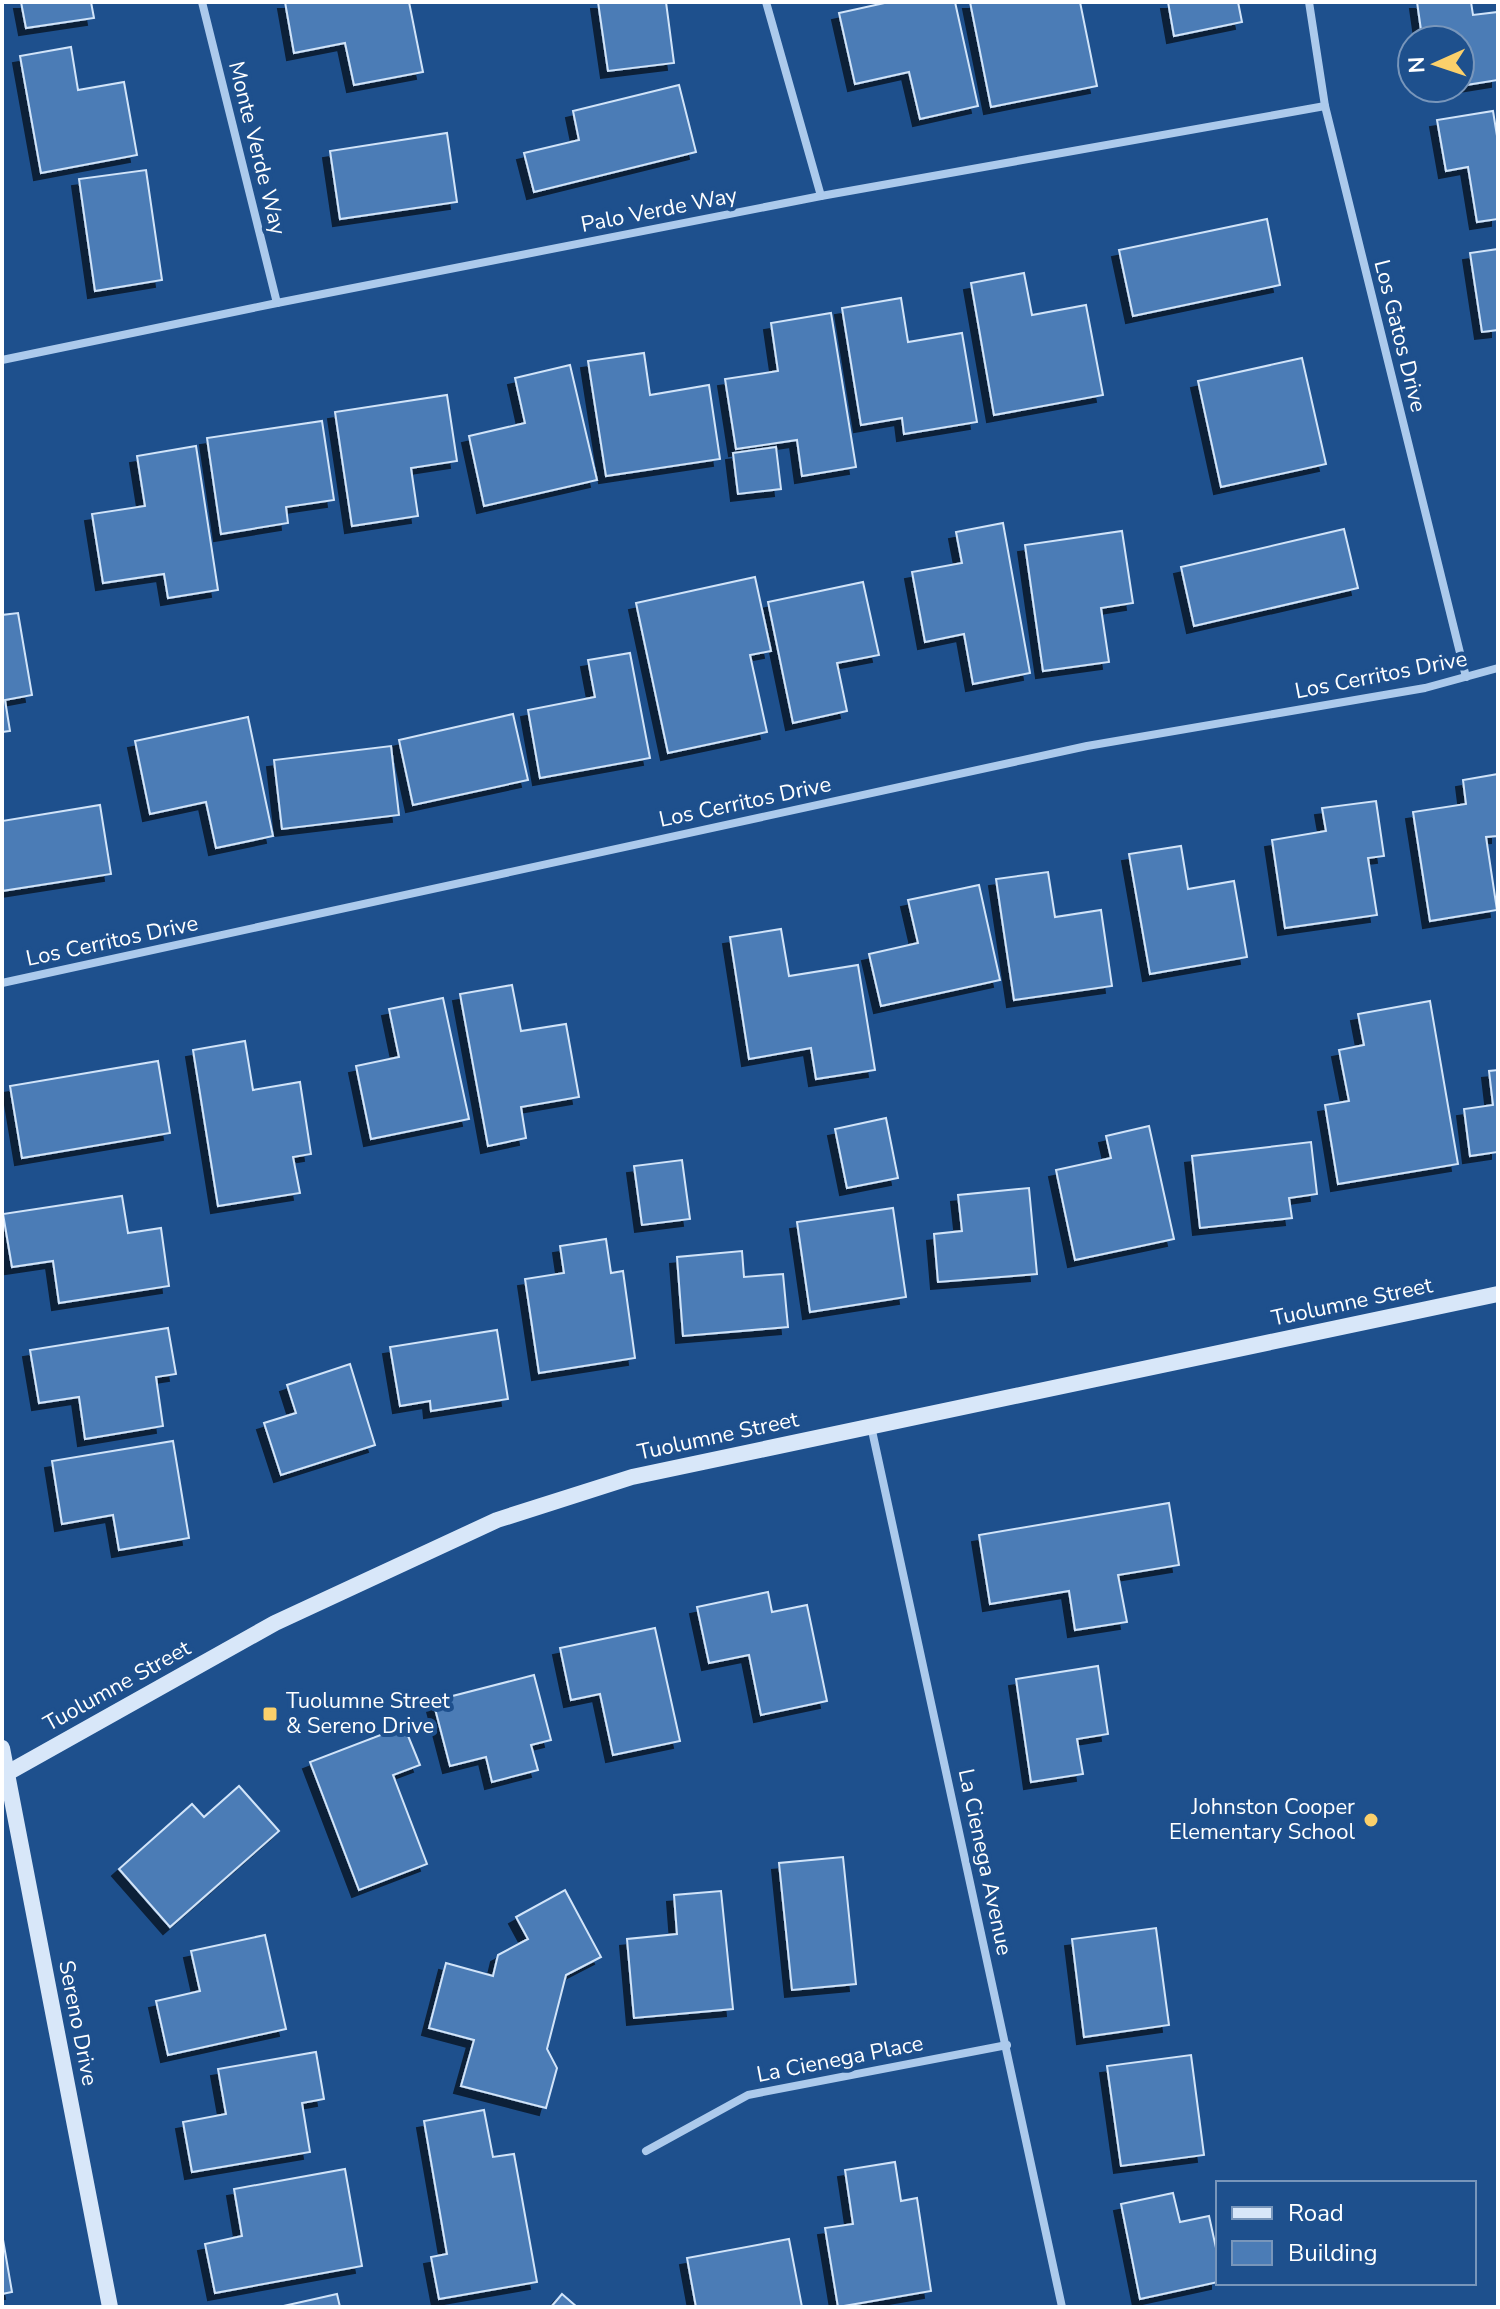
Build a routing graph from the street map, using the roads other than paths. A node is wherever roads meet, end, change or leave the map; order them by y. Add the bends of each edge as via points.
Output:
1 (202, 2) edge
2 (766, 2) edge
3 (1309, 2) edge
4 (1325, 106) junction
5 (821, 196) junction
6 (277, 303) junction
7 (2, 360) edge
8 (1498, 668) edge
9 (1466, 677) junction
10 (2, 983) edge
11 (1498, 1294) edge
12 (871, 1426) junction
13 (2, 1748) edge
14 (4, 1775) edge
15 (1007, 2045) junction
16 (646, 2151) dead end
17 (110, 2307) edge
18 (1062, 2307) edge

1 - 6 street, Monte Verde Way
2 - 5 street
3 - 4 street, Los Gatos Drive
4 - 5 street, Palo Verde Way
4 - 9 street, Los Gatos Drive
5 - 6 street, Palo Verde Way
6 - 7 street, Palo Verde Way
8 - 9 street, Los Cerritos Drive
9 - 10 street, Los Cerritos Drive via 1087,746
11 - 12 main road, Tuolumne Street
12 - 14 main road, Tuolumne Street via 632,1477 497,1520 275,1623
12 - 15 street, La Cienega Avenue
13 - 14 main road, Sereno Drive
14 - 17 main road, Sereno Drive
15 - 16 street, La Cienega Place via 748,2095
15 - 18 street, La Cienega Avenue

